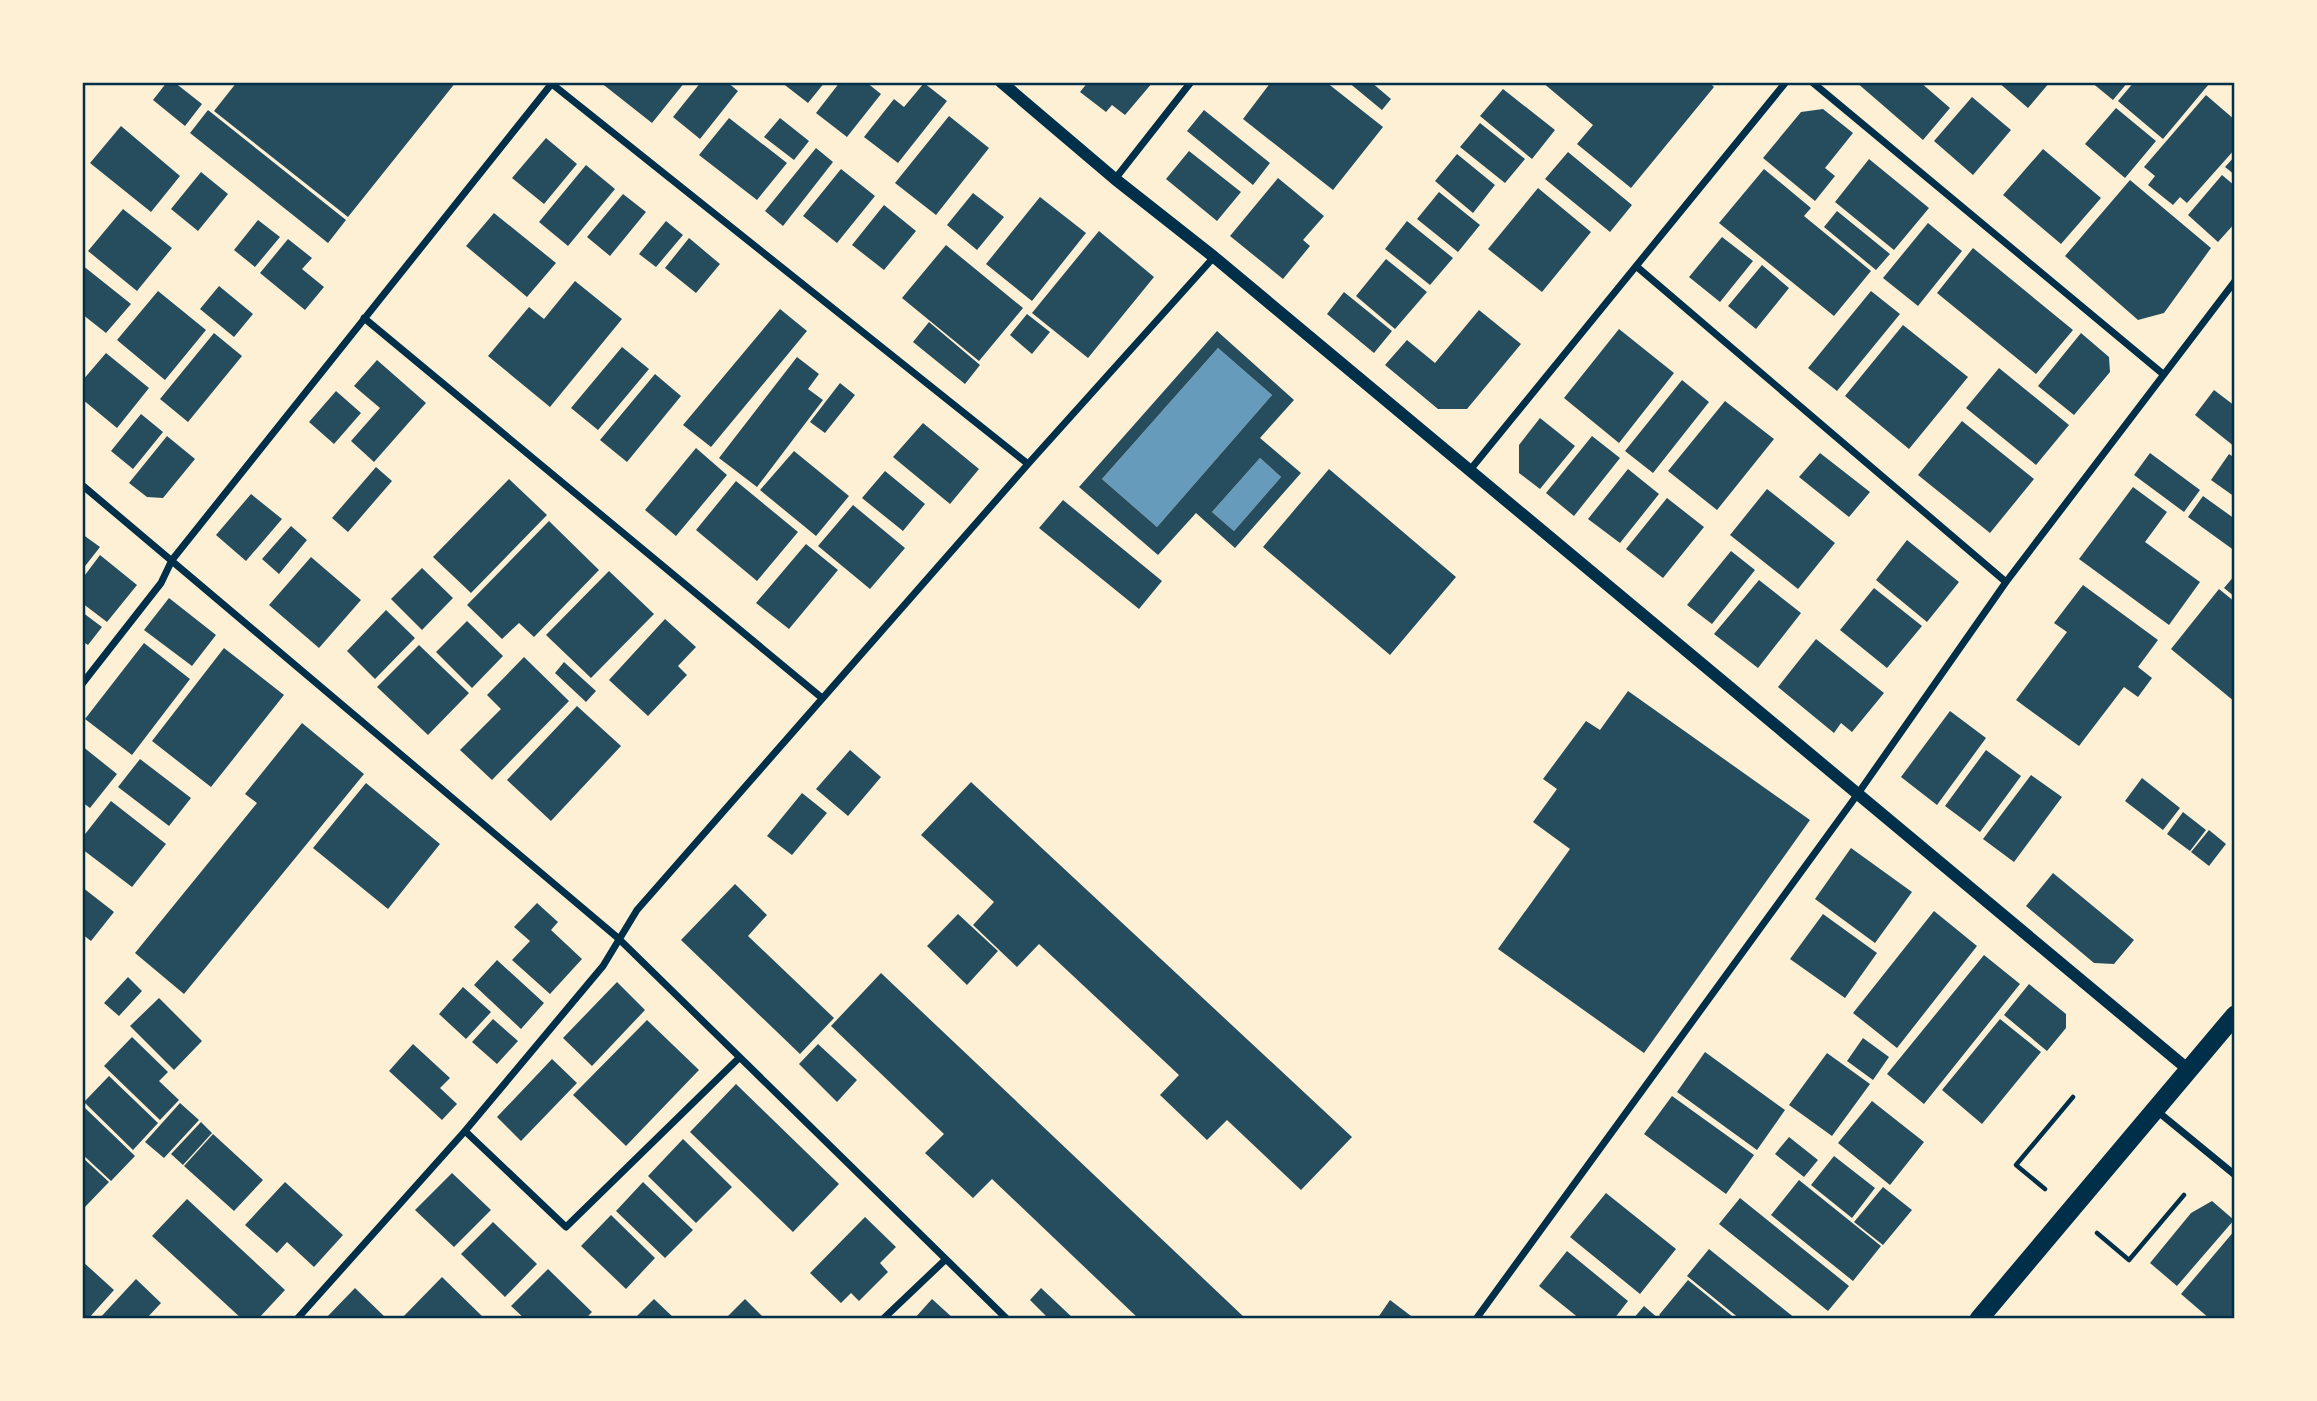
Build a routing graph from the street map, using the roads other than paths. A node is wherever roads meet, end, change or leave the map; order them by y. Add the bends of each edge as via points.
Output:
1 (1001, 82) edge
2 (1191, 82) edge
3 (1786, 82) edge
4 (1812, 82) edge
5 (552, 83) edge
6 (1115, 179) junction
7 (1214, 257) junction
8 (1636, 266) junction
9 (2235, 281) edge
10 (364, 318) junction
11 (2163, 374) junction
12 (1028, 464) junction
13 (1469, 470) junction
14 (82, 485) edge
15 (172, 560) junction
16 (2006, 582) junction
17 (82, 684) edge
18 (822, 698) junction
19 (1857, 795) junction
20 (618, 938) junction
21 (2235, 1016) edge
22 (739, 1058) junction
23 (2190, 1071) junction
24 (2156, 1110) junction
25 (465, 1131) junction
26 (2235, 1175) edge
27 (945, 1260) junction
28 (297, 1319) edge
29 (883, 1319) edge
30 (1007, 1319) edge
31 (1476, 1319) edge
32 (1979, 1319) edge

1 - 6 street
2 - 6 street
3 - 8 street
4 - 11 street
5 - 10 street
5 - 12 street
6 - 7 street
7 - 12 street
7 - 13 street
8 - 13 street
8 - 16 street
9 - 11 street
10 - 15 street
10 - 18 street
11 - 16 street
12 - 18 street
13 - 19 street
14 - 15 street
15 - 17 street via 161,583
15 - 20 street
16 - 19 street
18 - 20 street via 637,910
19 - 23 street
19 - 31 street
20 - 22 street
20 - 25 street via 603,966
21 - 23 highway
22 - 25 street via 566,1227
22 - 27 street
23 - 24 highway
24 - 26 street
24 - 32 highway
25 - 28 street
27 - 29 street
27 - 30 street

